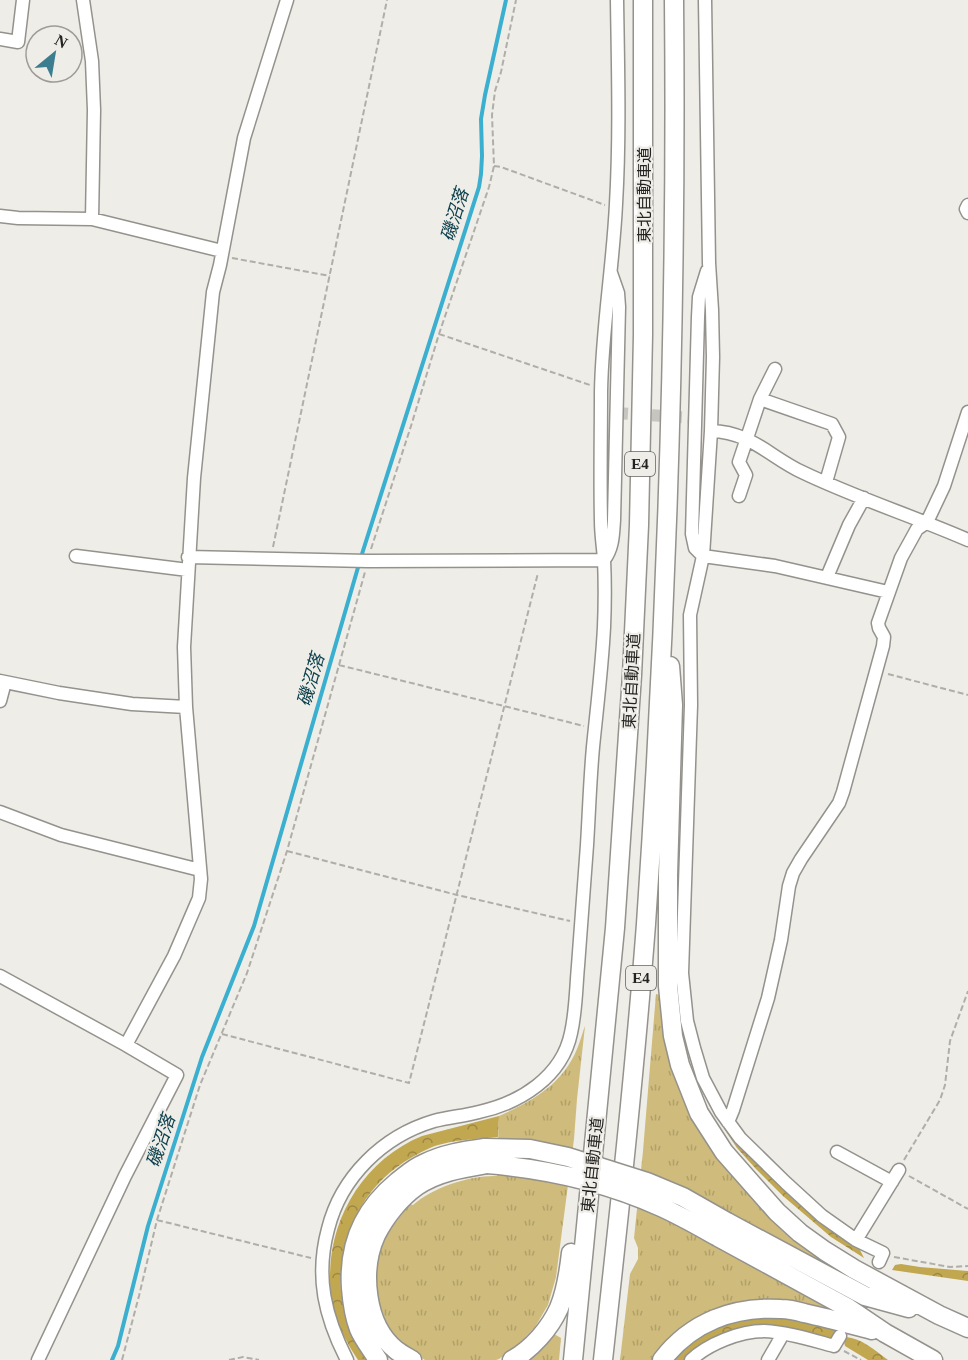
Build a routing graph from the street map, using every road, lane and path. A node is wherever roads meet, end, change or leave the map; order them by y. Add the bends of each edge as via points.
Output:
1 (23, 0) edge
2 (83, 0) edge
3 (287, 0) edge
4 (387, 0) edge
5 (516, 0) edge
6 (617, 0) edge
7 (643, 0) edge
8 (674, 0) edge
9 (705, 0) edge
10 (0, 39) edge
11 (494, 166) junction
12 (968, 205) edge
13 (616, 207) junction
14 (968, 213) edge
15 (0, 216) edge
16 (92, 219) junction
17 (222, 251) junction
18 (709, 263) junction
19 (610, 269) junction
20 (330, 276) junction
21 (439, 334) junction
22 (775, 369) dead end
23 (602, 387) junction
24 (760, 399) junction
25 (968, 412) edge
26 (711, 431) junction
27 (746, 439) junction
28 (826, 482) junction
29 (739, 496) dead end
30 (864, 498) junction
31 (927, 522) junction
32 (968, 540) edge
33 (76, 556) dead end
34 (703, 556) junction
35 (188, 557) junction
36 (271, 559) junction
37 (362, 560) junction
38 (541, 560) junction
39 (604, 560) junction
40 (188, 570) junction
41 (827, 577) junction
42 (888, 592) junction
43 (664, 595) junction
44 (338, 665) junction
45 (877, 670) junction
46 (2, 681) edge
47 (968, 695) edge
48 (0, 701) edge
49 (504, 705) junction
50 (186, 707) junction
51 (595, 727) junction
52 (0, 812) edge
53 (287, 851) junction
54 (200, 870) junction
55 (457, 895) junction
56 (581, 924) junction
57 (615, 928) junction
58 (0, 976) edge
59 (968, 991) edge
60 (222, 1034) junction
61 (126, 1045) junction
62 (728, 1122) junction
63 (837, 1152) dead end
64 (486, 1156) junction
65 (898, 1170) junction
66 (892, 1182) junction
67 (968, 1209) edge
68 (157, 1220) junction
69 (723, 1230) junction
70 (856, 1240) junction
71 (881, 1258) joint
72 (323, 1259) junction
73 (968, 1266) edge
74 (939, 1316) junction
75 (968, 1328) edge
76 (885, 1333) junction
77 (783, 1334) junction
78 (837, 1341) joint
79 (38, 1360) edge
80 (122, 1360) edge
81 (229, 1360) edge
82 (259, 1360) edge
83 (347, 1360) edge
84 (378, 1360) edge
85 (412, 1360) edge
86 (512, 1360) edge
87 (573, 1360) edge
88 (603, 1360) edge
89 (662, 1360) edge
90 (691, 1360) edge
91 (768, 1360) edge
92 (861, 1360) edge
93 (933, 1360) edge

1 - 10 street via 18,42
2 - 16 street via 92,61
3 - 17 street via 244,138
4 - 20 path
5 - 11 path via 495,92
6 - 13 street
7 - 57 highway, 東北自動車道 / E4 via 639,525
8 - 43 highway, 東北自動車道 / E4 via 674,214
9 - 18 street
11 - 13 path
11 - 21 path
12 - 14 street
13 - 19 street
15 - 16 street
16 - 17 street
17 - 20 path via 229,257
17 - 35 street via 213,292
18 - 26 street via 713,333
18 - 34 street via 699,297 692,534 695,548
19 - 23 street
19 - 39 street via 619,307 614,520 612,545
20 - 36 path
21 - 23 path
21 - 37 path via 375,532
22 - 24 street
23 - 39 street
24 - 27 street
24 - 28 street via 832,424 839,437
25 - 31 street via 944,486
26 - 27 street
26 - 34 street
27 - 28 street via 800,472
27 - 29 street via 739,462 746,475
28 - 30 street
30 - 31 street
30 - 41 street
31 - 32 street
31 - 42 street via 917,529
33 - 40 street
34 - 41 street
34 - 62 street via 690,615 691,705 682,973 687,1020 703,1078
35 - 36 street
35 - 40 street
36 - 37 street
37 - 38 street
37 - 44 path
38 - 39 street
38 - 49 path
39 - 51 street via 604,624
40 - 50 street
41 - 42 street
42 - 45 street via 878,623 884,636
43 - 74 highway via 673,705 668,986 672,1036 690,1092 724,1152 800,1233 854,1269
43 - 88 highway, 東北自動車道 / E4 via 645,927
44 - 49 path
44 - 53 path
45 - 47 path
45 - 62 street via 841,797 793,873 768,998
46 - 48 street
46 - 50 street via 132,704
49 - 51 path
49 - 55 path
50 - 54 street
51 - 56 street
52 - 54 street via 61,835
53 - 55 path
53 - 60 path via 247,973
54 - 61 street via 199,898 174,956
55 - 56 path
55 - 60 path via 409,1083
56 - 72 street via 573,1027 561,1060 537,1086 519,1098 483,1112 416,1128 368,1158 342,1192 331,1217
57 - 86 highway via 598,996 568,1276 559,1308 547,1327
57 - 87 highway, 東北自動車道 / E4
58 - 61 street
59 - 65 path via 950,1041 940,1100
60 - 68 path via 200,1085
61 - 79 street via 177,1075
62 - 70 street via 786,1183
63 - 66 street
64 - 69 highway, bridge via 530,1149 568,1156 683,1197
64 - 84 highway via 446,1155 420,1164 384,1193 360,1228 351,1262 352,1302 359,1329
64 - 85 highway via 418,1185 402,1199 376,1236 367,1279 373,1317 395,1350
65 - 66 street
65 - 67 path
66 - 70 street
68 - 72 path
68 - 80 path
69 - 74 highway via 865,1296
69 - 76 highway
70 - 71 street
71 - 73 path
72 - 83 street via 323,1293 328,1315
74 - 75 highway
76 - 89 highway via 783,1308 743,1311 705,1323 673,1346
76 - 93 highway
77 - 78 street
77 - 90 street via 752,1332 727,1339
77 - 91 street
78 - 92 path
81 - 82 path

